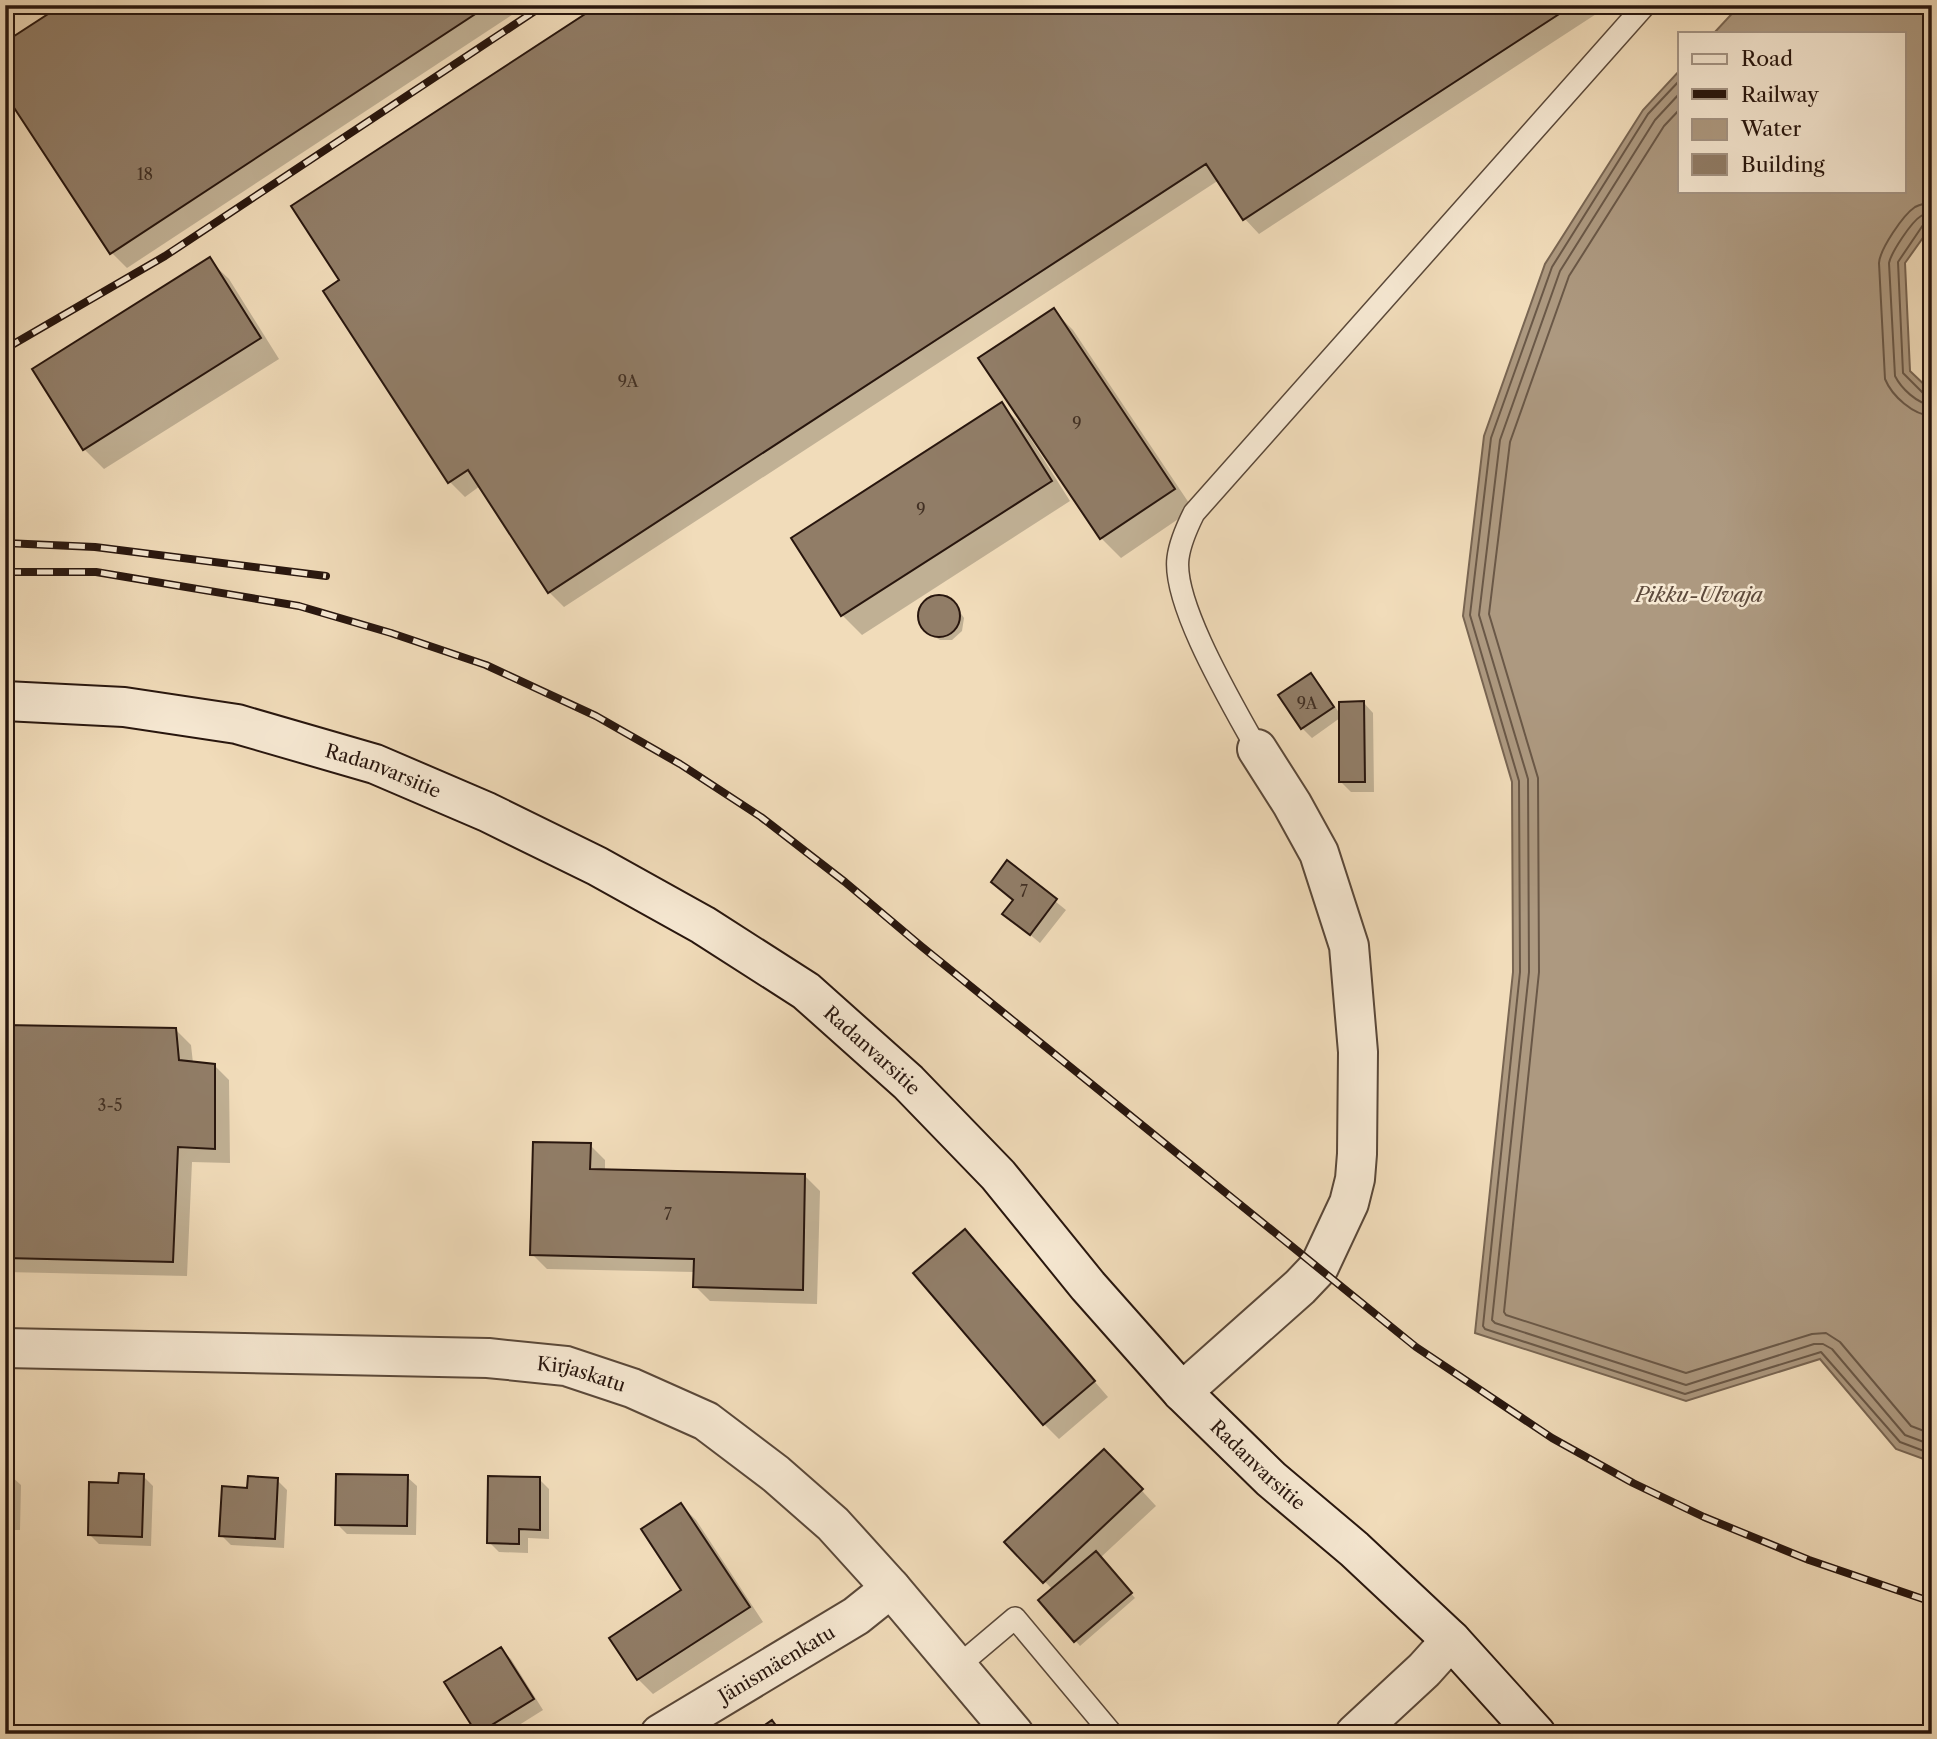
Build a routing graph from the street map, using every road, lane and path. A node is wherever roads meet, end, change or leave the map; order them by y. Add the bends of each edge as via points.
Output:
1 (1645, 5) edge
2 (5, 701) edge
3 (1257, 750) joint
4 (5, 1348) edge
5 (1182, 1392) junction
6 (891, 1588) junction
7 (1451, 1640) junction
8 (957, 1667) junction
9 (660, 1734) edge
10 (1014, 1734) edge
11 (1112, 1734) edge
12 (1355, 1734) edge
13 (1536, 1734) edge

1 - 3 lane via 1194,513 1178,560 1180,588 1207,655
2 - 5 street, Radanvarsitie via 124,707 237,724 375,764 487,812 703,925 806,991 908,1082 998,1175
3 - 5 street via 1319,853 1349,946 1357,1052 1355,1179 1349,1203 1319,1267
4 - 6 street, Kirjaskatu via 488,1358 566,1366 632,1388 706,1421 832,1524
5 - 7 street, Radanvarsitie via 1271,1479
6 - 8 street, Kirjaskatu
6 - 9 street, Jänismäenkatu via 856,1616
7 - 12 street
7 - 13 street, Radanvarsitie
8 - 10 street, Kirjaskatu
8 - 11 lane via 1015,1618

